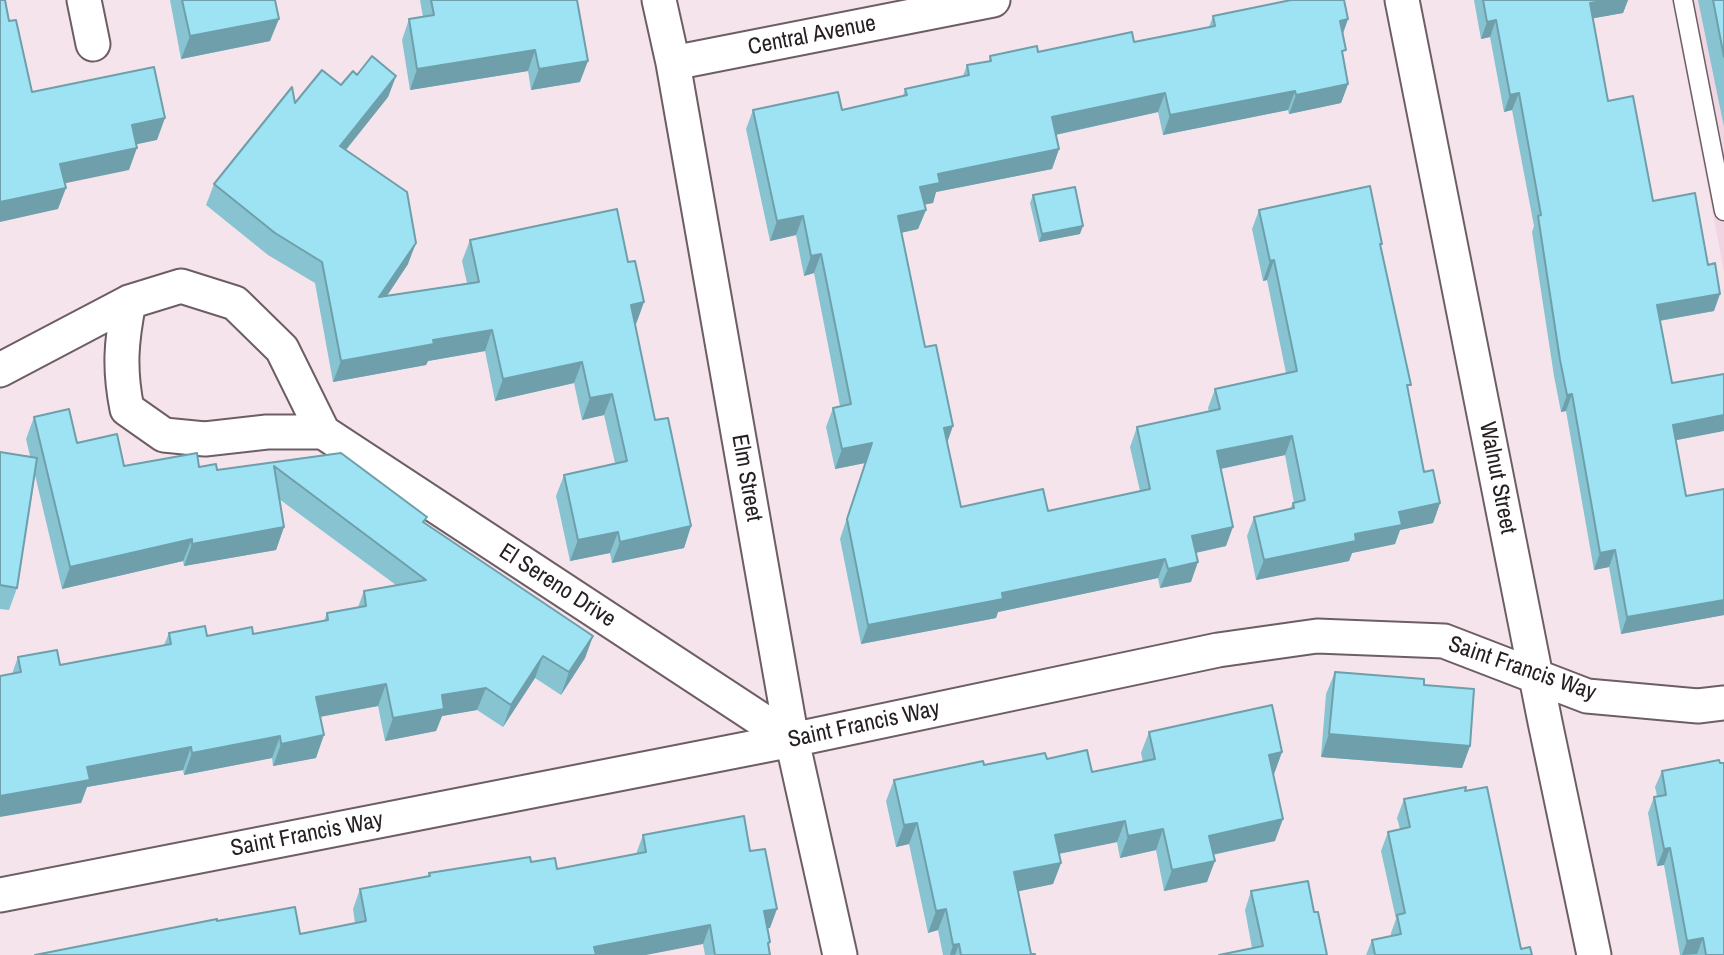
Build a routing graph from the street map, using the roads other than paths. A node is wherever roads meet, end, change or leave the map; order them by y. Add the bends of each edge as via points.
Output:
1 (84, 0) edge
2 (659, 0) edge
3 (993, 0) edge
4 (1402, 0) edge
5 (1684, 0) edge
6 (93, 44) dead end
7 (673, 63) junction
8 (1724, 211) edge
9 (129, 302) junction
10 (0, 370) edge
11 (323, 432) junction
12 (1536, 676) junction
13 (1724, 703) edge
14 (792, 740) junction
15 (0, 895) edge
16 (840, 955) edge
17 (1594, 955) edge

1 - 6 street
2 - 7 street, Elm Street
3 - 7 street, Central Avenue
4 - 12 street, Walnut Street
5 - 8 lane
7 - 14 street, Elm Street
9 - 10 street
9 - 11 street via 181,286 234,303 282,349
9 - 11 street via 121,378 127,409 164,435 205,439
11 - 14 street, El Sereno Drive
12 - 13 street, Saint Francis Way via 1587,696 1698,706
12 - 14 street, Saint Francis Way via 1444,640 1317,636 1218,650
12 - 17 street, Walnut Street
14 - 15 street, Saint Francis Way
14 - 16 street, Elm Street

